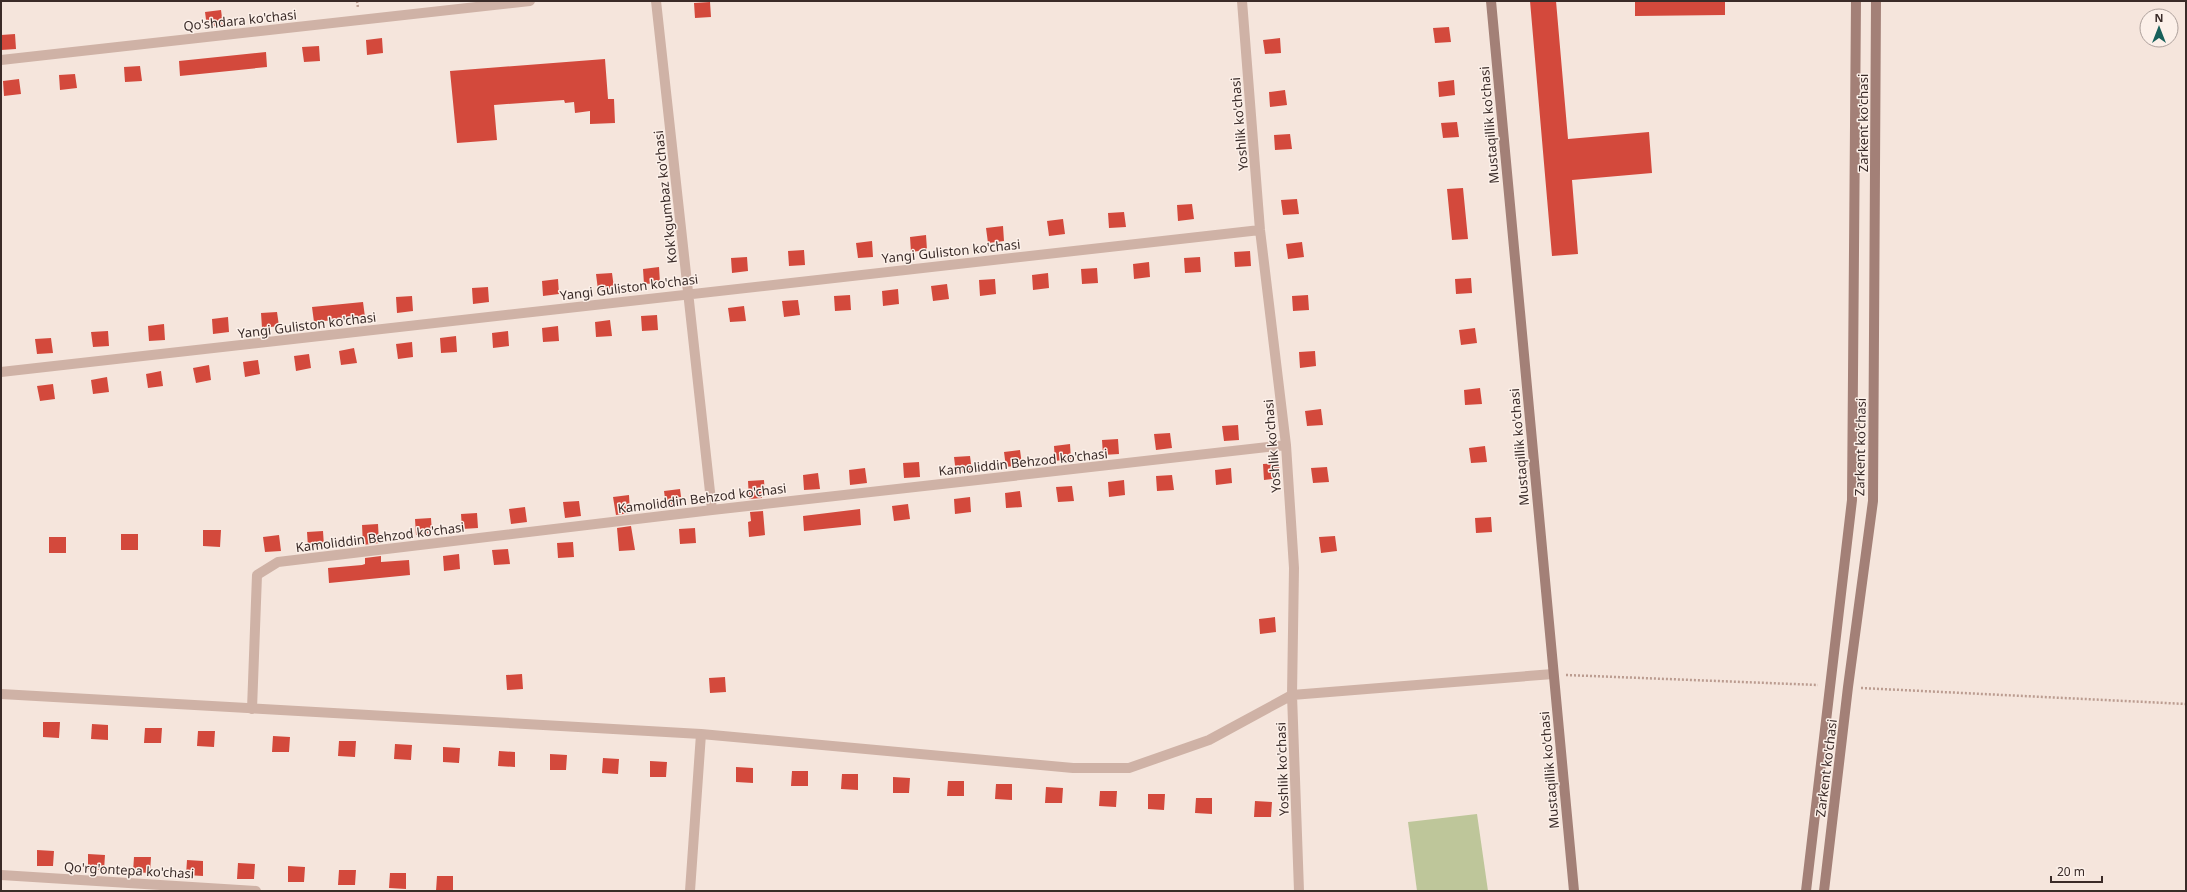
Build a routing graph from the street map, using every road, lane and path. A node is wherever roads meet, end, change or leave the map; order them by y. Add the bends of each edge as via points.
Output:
1 (530, 1) edge
2 (656, 1) edge
3 (1242, 1) edge
4 (1491, 1) edge
5 (1856, 1) edge
6 (1876, 1) edge
7 (1, 60) edge
8 (1260, 230) junction
9 (689, 294) junction
10 (1, 372) edge
11 (1286, 445) junction
12 (712, 510) junction
13 (1553, 674) junction
14 (1830, 685) junction
15 (1848, 687) junction
16 (1, 694) edge
17 (1292, 695) junction
18 (2186, 704) edge
19 (252, 709) junction
20 (701, 734) junction
21 (1, 875) edge
22 (256, 891) edge
23 (690, 891) edge
24 (1299, 891) edge
25 (1574, 891) edge
26 (1806, 891) edge
27 (1824, 891) edge

1 - 7 street, Qo'shdara ko'chasi
2 - 9 street, Kok'kgumbaz ko'chasi
3 - 8 street, Yoshlik ko'chasi
4 - 13 main road, Mustaqillik ko'chasi
5 - 14 main road, Zarkent ko'chasi via 1852,500
6 - 15 main road, Zarkent ko'chasi via 1873,501
8 - 9 street, Yangi Guliston ko'chasi
8 - 11 street, Yoshlik ko'chasi
9 - 10 street, Yangi Guliston ko'chasi
9 - 12 street, Kok'kgumbaz ko'chasi
11 - 12 street, Kamoliddin Behzod ko'chasi
11 - 17 street, Yoshlik ko'chasi via 1294,568
12 - 19 street, Kamoliddin Behzod ko'chasi via 278,562 257,575
13 - 14 path
13 - 17 street
13 - 25 main road, Mustaqillik ko'chasi
14 - 26 main road, Zarkent ko'chasi
15 - 18 path
15 - 27 main road, Zarkent ko'chasi
16 - 19 street
17 - 20 street via 1209,740 1129,768 1073,768
17 - 24 street, Yoshlik ko'chasi
19 - 20 street
20 - 23 street
21 - 22 street, Qo'rg'ontepa ko'chasi

